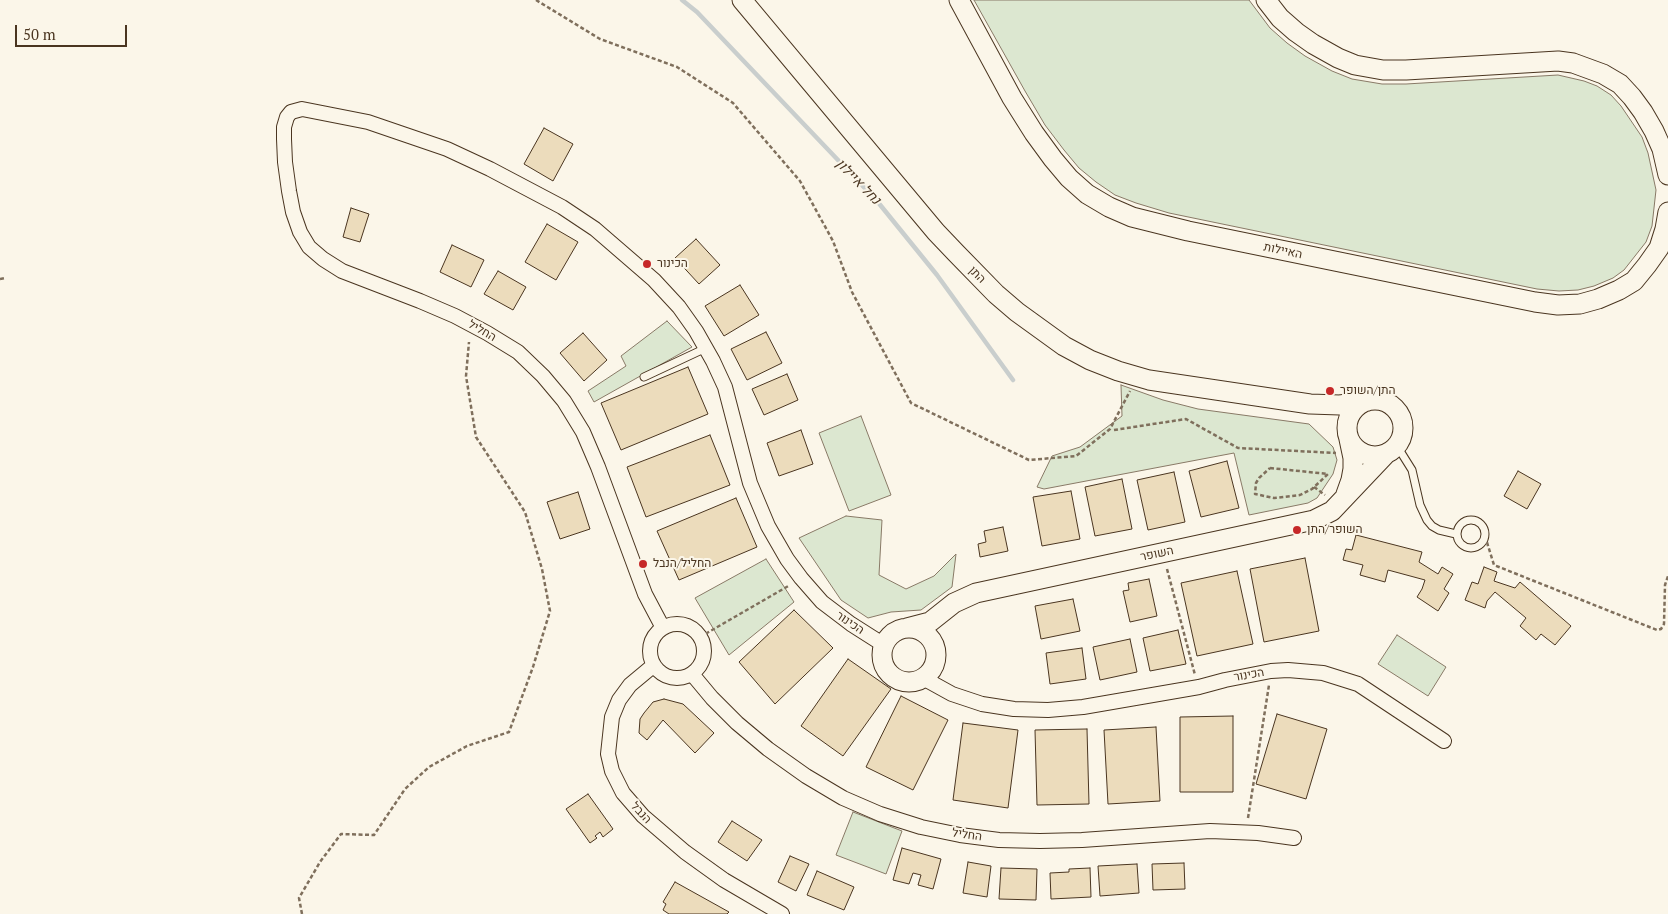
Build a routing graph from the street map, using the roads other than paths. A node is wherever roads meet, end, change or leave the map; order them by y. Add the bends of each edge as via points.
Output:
1 (742, 0) edge
2 (959, 0) edge
3 (1266, 0) edge
4 (312, 111) joint
5 (1668, 175) edge
6 (1668, 212) edge
7 (706, 348) junction
8 (644, 377) dead end
9 (1368, 401) junction
10 (1304, 404) junction
11 (1350, 443) junction
12 (1391, 450) junction
13 (1344, 498) junction
14 (1456, 534) junction
15 (963, 598) junction
16 (663, 628) junction
17 (907, 628) junction
18 (884, 645) junction
19 (936, 653) junction
20 (654, 665) junction
21 (692, 674) junction
22 (924, 678) junction
23 (1444, 741) dead end
24 (1294, 838) dead end
25 (782, 914) edge

1 - 10 street, התן via 936,232 996,294 1040,330 1090,360 1138,377
2 - 6 street, האיילות via 1012,98 1053,159 1087,194 1132,217 1216,237 1558,305 1598,299 1634,281 1659,248
3 - 5 street via 1296,32 1338,58 1356,65 1406,70 1558,61 1603,74 1620,84 1643,112 1662,149
4 - 7 street, הכינור via 368,122 439,146 562,207 595,229 654,280 678,306
4 - 16 street, החליל via 291,112 284,133 293,212 309,247 342,271 438,308 487,333 518,352 543,376 564,401 583,432 645,594
7 - 8 lane
7 - 18 street, הכינור via 725,386 750,483 777,543 822,602
9 - 10 street, התן via 1334,406
9 - 11 street via 1351,413 1347,426
9 - 12 street via 1386,402 1399,413 1403,430 1401,439
10 - 11 street, התן via 1326,415
11 - 12 street via 1364,454 1373,456
11 - 13 street via 1351,480
12 - 13 street, השופר
12 - 14 lane via 1412,470 1420,506 1427,520 1439,530
13 - 15 street, השופר via 1332,511 1314,520
14 - 14 lane via 1460,543 1468,548 1478,546 1485,536 1484,526 1477,520 1467,520 1459,525
15 - 17 street, השופר via 933,620
15 - 19 street via 945,624
16 - 20 street via 651,645
16 - 21 street via 684,625 700,637 704,657
17 - 18 street via 892,635
17 - 19 street via 920,630 926,635
18 - 22 street via 883,662 892,676 907,682
19 - 22 street via 934,665
20 - 21 street via 671,677
20 - 25 street, הנבל via 630,685 612,717 608,754 623,793 643,816 684,852
21 - 24 street, החליל via 737,723 806,776 843,798 921,827 1000,840 1118,838 1198,832 1246,832
22 - 23 street, הכינור via 966,700 1030,710 1083,707 1271,671 1323,673 1358,684

